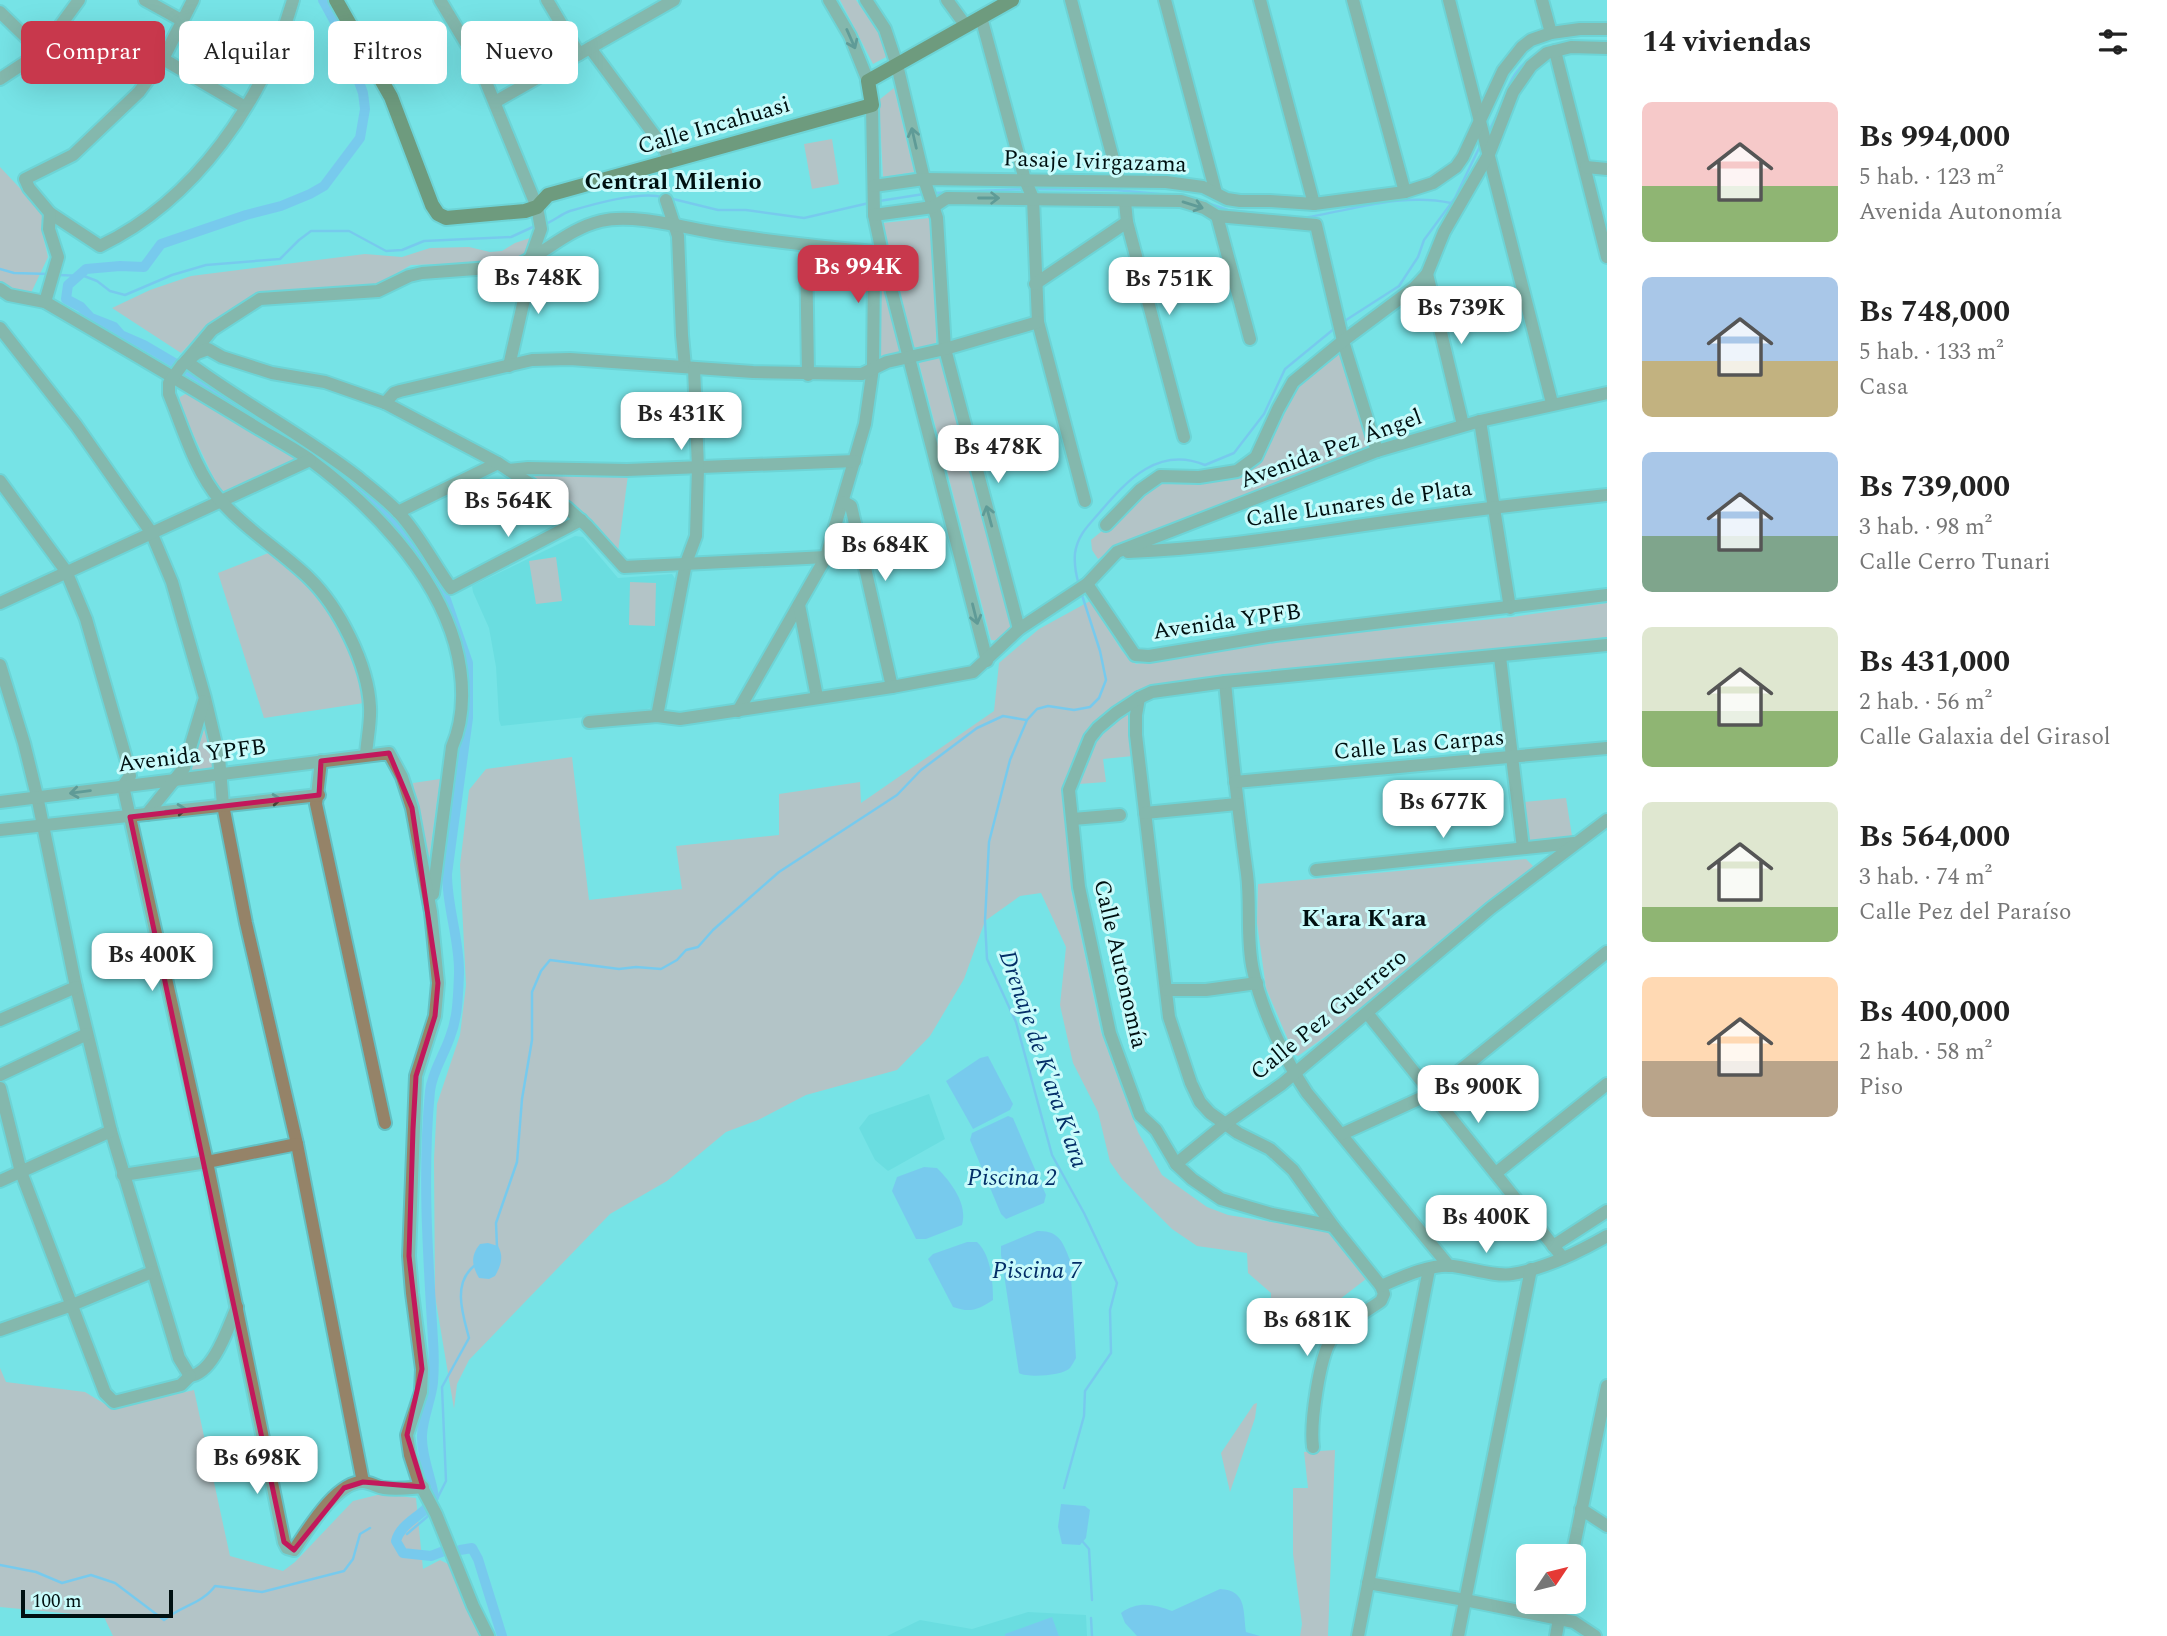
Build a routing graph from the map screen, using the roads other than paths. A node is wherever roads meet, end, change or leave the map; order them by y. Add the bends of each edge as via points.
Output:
1 (79, 0) edge
2 (145, 0) edge
3 (193, 0) edge
4 (293, 0) edge
5 (336, 0) edge
6 (440, 0) edge
7 (547, 0) edge
8 (674, 0) edge
9 (829, 0) edge
10 (866, 0) edge
11 (947, 0) edge
12 (1012, 0) edge
13 (1071, 0) edge
14 (1165, 0) edge
15 (1260, 0) edge
16 (1353, 0) edge
17 (1449, 0) edge
18 (1542, 0) edge
19 (0, 12) edge
20 (981, 17) junction
21 (64, 21) edge
22 (183, 21) joint
23 (966, 26) junction
24 (179, 29) edge
25 (1607, 29) edge
26 (21, 32) edge
27 (1551, 33) junction
28 (1607, 48) edge
29 (584, 51) junction
30 (1555, 51) junction
31 (165, 55) edge
32 (165, 60) edge
33 (21, 65) edge
34 (897, 65) junction
35 (0, 79) edge
36 (868, 81) junction
37 (145, 84) edge
38 (495, 102) junction
39 (872, 105) junction
40 (245, 107) junction
41 (1480, 120) junction
42 (1486, 144) junction
43 (670, 162) junction
44 (1586, 167) junction
45 (1607, 169) edge
46 (924, 179) junction
47 (1025, 180) junction
48 (1119, 181) junction
49 (874, 186) junction
50 (1405, 192) junction
51 (1216, 193) junction
52 (1033, 198) junction
53 (666, 200) dead end
54 (1125, 202) junction
55 (1314, 204) junction
56 (933, 207) junction
57 (50, 212) junction
58 (874, 215) junction
59 (1217, 216) junction
60 (539, 218) junction
61 (1127, 222) junction
62 (676, 224) junction
63 (806, 245) junction
64 (882, 253) junction
65 (1607, 257) edge
66 (530, 260) junction
67 (1427, 274) junction
68 (1035, 284) junction
69 (0, 289) edge
70 (45, 302) junction
71 (1038, 322) junction
72 (0, 328) edge
73 (1341, 331) junction
74 (1250, 339) dead end
75 (945, 349) junction
76 (909, 358) junction
77 (509, 366) junction
78 (689, 367) junction
79 (873, 368) junction
80 (180, 369) junction
81 (808, 375) junction
82 (1607, 393) edge
83 (385, 403) junction
84 (1552, 403) junction
85 (1480, 421) junction
86 (1463, 425) junction
87 (1184, 437) dead end
88 (1377, 451) junction
89 (310, 460) junction
90 (855, 461) junction
91 (503, 466) junction
92 (698, 468) junction
93 (0, 481) edge
94 (1607, 495) edge
95 (220, 501) junction
96 (1085, 501) dead end
97 (844, 502) junction
98 (1493, 506) junction
99 (398, 512) junction
100 (580, 520) junction
101 (1106, 525) dead end
102 (151, 532) junction
103 (1117, 552) junction
104 (826, 557) junction
105 (686, 563) junction
106 (66, 571) junction
107 (1082, 587) junction
108 (1607, 595) edge
109 (0, 603) edge
110 (799, 606) junction
111 (1510, 608) junction
112 (1019, 629) junction
113 (1607, 645) edge
114 (1500, 657) junction
115 (987, 661) junction
116 (0, 665) edge
117 (1224, 682) junction
118 (892, 687) junction
119 (817, 697) junction
120 (205, 698) junction
121 (1139, 698) junction
122 (6, 702) edge
123 (738, 711) junction
124 (657, 716) junction
125 (589, 722) dead end
126 (1607, 748) edge
127 (366, 755) junction
128 (1513, 758) junction
129 (321, 761) junction
130 (220, 773) junction
131 (175, 779) junction
132 (1235, 782) junction
133 (123, 786) junction
134 (318, 795) junction
135 (37, 796) junction
136 (0, 803) edge
137 (1237, 804) junction
138 (223, 805) junction
139 (1145, 813) junction
140 (147, 814) junction
141 (1120, 815) dead end
142 (130, 817) junction
143 (1073, 819) junction
144 (1607, 820) edge
145 (42, 825) junction
146 (0, 831) edge
147 (1574, 843) junction
148 (1523, 848) junction
149 (1316, 870) dead end
150 (432, 912) junction
151 (1607, 952) edge
152 (1257, 983) junction
153 (76, 987) junction
154 (1167, 990) junction
155 (1367, 1013) junction
156 (0, 1020) edge
157 (87, 1034) junction
158 (1294, 1074) junction
159 (0, 1075) edge
160 (1607, 1084) edge
161 (0, 1088) edge
162 (1432, 1093) junction
163 (385, 1123) dead end
164 (1225, 1124) junction
165 (111, 1131) junction
166 (1342, 1134) junction
167 (297, 1144) junction
168 (207, 1162) junction
169 (1177, 1164) junction
170 (22, 1172) junction
171 (1496, 1173) junction
172 (123, 1175) junction
173 (0, 1181) edge
174 (1607, 1212) edge
175 (1333, 1226) junction
176 (1606, 1239) edge
177 (1553, 1246) junction
178 (1563, 1258) junction
179 (1449, 1266) junction
180 (1429, 1269) junction
181 (1531, 1269) junction
182 (152, 1272) junction
183 (1381, 1286) junction
184 (72, 1305) junction
185 (237, 1306) junction
186 (0, 1330) edge
187 (190, 1376) junction
188 (1607, 1386) edge
189 (1606, 1404) edge
190 (1313, 1447) dead end
191 (363, 1482) junction
192 (425, 1492) junction
193 (1581, 1510) junction
194 (1607, 1526) edge
195 (1574, 1544) edge
196 (1368, 1583) junction
197 (1465, 1600) junction
198 (1560, 1614) edge
199 (1559, 1619) junction
200 (488, 1636) edge
201 (1358, 1636) edge
202 (1458, 1636) edge
203 (1556, 1636) edge
204 (1595, 1636) edge

1 - 21 street
2 - 22 street
3 - 22 street
4 - 40 street via 278,49
5 - 60 main road, Calle Incahuasi via 391,97 438,214 446,218 525,211
6 - 38 street
7 - 29 street
8 - 29 street
9 -> 36 street
10 - 34 street via 885,29
11 - 23 street
12 - 20 main road
13 - 48 street
14 - 51 street
15 - 55 street
16 - 50 street
17 - 41 street
18 - 27 street
19 - 26 street
20 - 23 main road
20 - 47 street
23 - 34 main road
24 - 31 street
25 - 27 street, Pasaje Ivirgazama
27 - 41 street, Pasaje Ivirgazama via 1531,40 1511,58
28 - 30 street
29 - 38 street
29 - 43 street via 664,148
30 - 42 street via 1531,65 1519,81
30 - 44 street
32 - 40 street
33 - 35 street
34 - 36 main road
46 -> 34 street
36 - 39 main road
37 - 57 street via 73,155 25,178
38 - 60 street
39 - 43 main road, Calle Incahuasi
39 - 49 street
40 - 57 street via 199,171 118,239 100,246
41 - 42 street
41 - 50 street, Pasaje Ivirgazama via 1456,166 1433,183
42 - 67 street
42 - 84 street
43 - 60 main road, Calle Incahuasi via 548,195
44 - 45 street
44 - 65 street
46 - 47 street, Pasaje Ivirgazama
46 - 49 street, Pasaje Ivirgazama
46 - 56 street
47 - 48 street, Pasaje Ivirgazama
47 - 52 street
48 - 51 street, Pasaje Ivirgazama via 1185,183
49 - 58 street
50 - 55 street, Pasaje Ivirgazama
51 - 55 street, Pasaje Ivirgazama via 1240,201
52 - 54 street, Pasaje Ivirgazama
56 -> 52 street, Pasaje Ivirgazama via 947,198
52 - 68 street
53 - 62 street
54 -> 59 street, Pasaje Ivirgazama via 1181,201
54 - 61 street
56 - 58 street, Pasaje Ivirgazama
56 - 75 street
57 - 70 street via 49,229 58,257
58 - 64 street
59 - 73 street, Pasaje Ivirgazama via 1316,225
59 - 74 street
60 - 66 street
61 - 68 street
61 - 87 street
62 - 63 street
62 - 66 street via 602,220 546,247
62 - 78 street
63 - 64 street
63 - 81 street
64 - 76 street
64 - 79 street via 874,267
66 - 77 street
66 - 80 street via 506,269 422,273 378,291 260,299 212,330
67 - 73 street via 1414,288
67 - 86 street
68 - 71 street
69 - 70 street
70 - 80 street
71 - 75 street
71 - 96 street
72 - 102 street
73 - 88 street
73 - 101 street via 1293,382 1256,457 1237,471 1199,477 1160,476
75 - 76 street
112 -> 75 street
76 - 79 street
76 -> 115 street
77 - 78 street via 570,359
77 - 83 street via 400,391
78 - 81 street
78 - 92 street
79 - 81 street via 862,374
79 - 90 street
80 - 83 street via 208,349 259,369 325,382
80 - 89 street
80 - 95 street via 169,383 169,394 203,476
80 - 99 street via 331,456
82 - 84 street, Avenida Pez Ángel
83 - 91 street
84 - 85 street, Avenida Pez Ángel
85 - 86 street, Avenida Pez Ángel
85 - 98 street
86 - 88 street, Avenida Pez Ángel
88 - 103 street, Avenida Pez Ángel
89 - 95 street
89 - 150 street via 370,511 401,545 440,607 461,666 462,698
90 - 92 street
90 - 97 street
91 - 92 street
91 - 99 street
91 - 100 street
92 - 105 street via 696,536
93 - 106 street
94 - 98 street, Calle Lunares de Plata
95 - 102 street
95 - 127 street via 310,579 338,617 368,687
97 - 104 street
97 - 118 street via 850,506
98 - 103 street, Calle Lunares de Plata via 1284,537
98 - 111 street
99 - 100 street via 451,588
100 - 105 street via 624,567
102 - 106 street
102 - 120 street via 172,582
103 - 107 street, Avenida Pez Ángel
104 - 105 street
104 - 110 street
105 - 124 street
106 - 109 street
106 - 133 street via 86,619 127,762 130,776
107 - 111 street, Avenida YPFB via 1135,655 1149,656 1275,635
107 - 112 street
108 - 111 street, Avenida YPFB
110 - 119 street
110 - 123 street
112 - 115 street
113 - 114 street
114 - 117 street
114 - 128 street
115 - 118 street via 973,672
116 - 122 street
117 - 121 street
117 - 132 street
118 - 119 street
119 - 123 street
120 - 130 street
120 - 131 street via 184,768
121 - 139 street via 1136,735
121 - 143 street, Calle Autonomía via 1090,738 1069,790
122 - 135 street
123 - 124 street via 680,719
124 - 125 street
126 - 128 street, Calle Las Carpas
127 - 129 street, Avenida YPFB
127 - 150 street, Avenida YPFB via 389,753 402,777
128 - 132 street, Calle Las Carpas
128 - 148 street
129 - 130 street, Avenida YPFB
129 - 134 street
130 - 131 street, Avenida YPFB
130 - 138 street
131 - 133 street, Avenida YPFB
131 - 140 street
132 - 137 street
133 -> 135 street, Avenida YPFB
133 - 142 street
138 -> 134 street
134 - 163 street via 316,804
135 - 136 street, Avenida YPFB
135 - 145 street
137 - 139 street
137 - 152 street
140 -> 138 street
138 - 167 street
139 - 154 street
140 - 142 street
141 - 143 street
142 - 145 street
142 - 168 street
143 - 169 street, Calle Autonomía via 1082,908 1110,1033 1140,1115 1156,1130
144 - 147 street, Calle Pez Guerrero
145 - 146 street
145 - 153 street
147 - 148 street
147 - 155 street, Calle Pez Guerrero
148 - 149 street
150 - 192 street via 438,983 435,1016 416,1076 410,1256 421,1392 407,1435
151 - 162 street
152 - 154 street
152 - 158 street
153 - 156 street
153 - 157 street
154 - 164 street via 1169,1017 1191,1083 1200,1102
155 - 158 street, Calle Pez Guerrero
155 - 162 street
157 - 159 street
157 - 165 street
158 - 164 street, Calle Pez Guerrero
158 - 166 street
160 - 171 street
161 - 170 street
162 - 166 street
162 - 171 street
164 - 169 street, Calle Pez Guerrero
164 - 175 street via 1281,1157
165 - 170 street
165 - 172 street
166 - 179 street
167 - 168 street
167 - 191 street
168 - 172 street
168 - 185 street
169 - 175 street, Calle Autonomía via 1221,1199
170 - 173 street
170 - 184 street
171 - 177 street
172 - 182 street
174 - 177 street
175 - 183 street
176 - 178 street
177 - 178 street
178 - 181 street
179 - 180 street
179 - 181 street via 1510,1275
180 - 183 street
180 - 196 street
181 - 197 street
182 - 184 street
182 - 187 street via 179,1359
183 - 190 street via 1381,1301 1334,1335 1325,1350 1312,1422
184 - 186 street
184 - 187 street via 105,1393 114,1402 181,1385
185 - 187 street via 205,1370
185 - 191 street via 287,1548 294,1550 344,1488
188 - 189 street
189 - 193 street
191 - 192 street
192 - 200 street
193 - 194 street
193 - 195 street
196 - 197 street
196 - 201 street
197 - 199 street
197 - 202 street
198 - 199 street
199 - 203 street
199 - 204 street via 1574,1622

